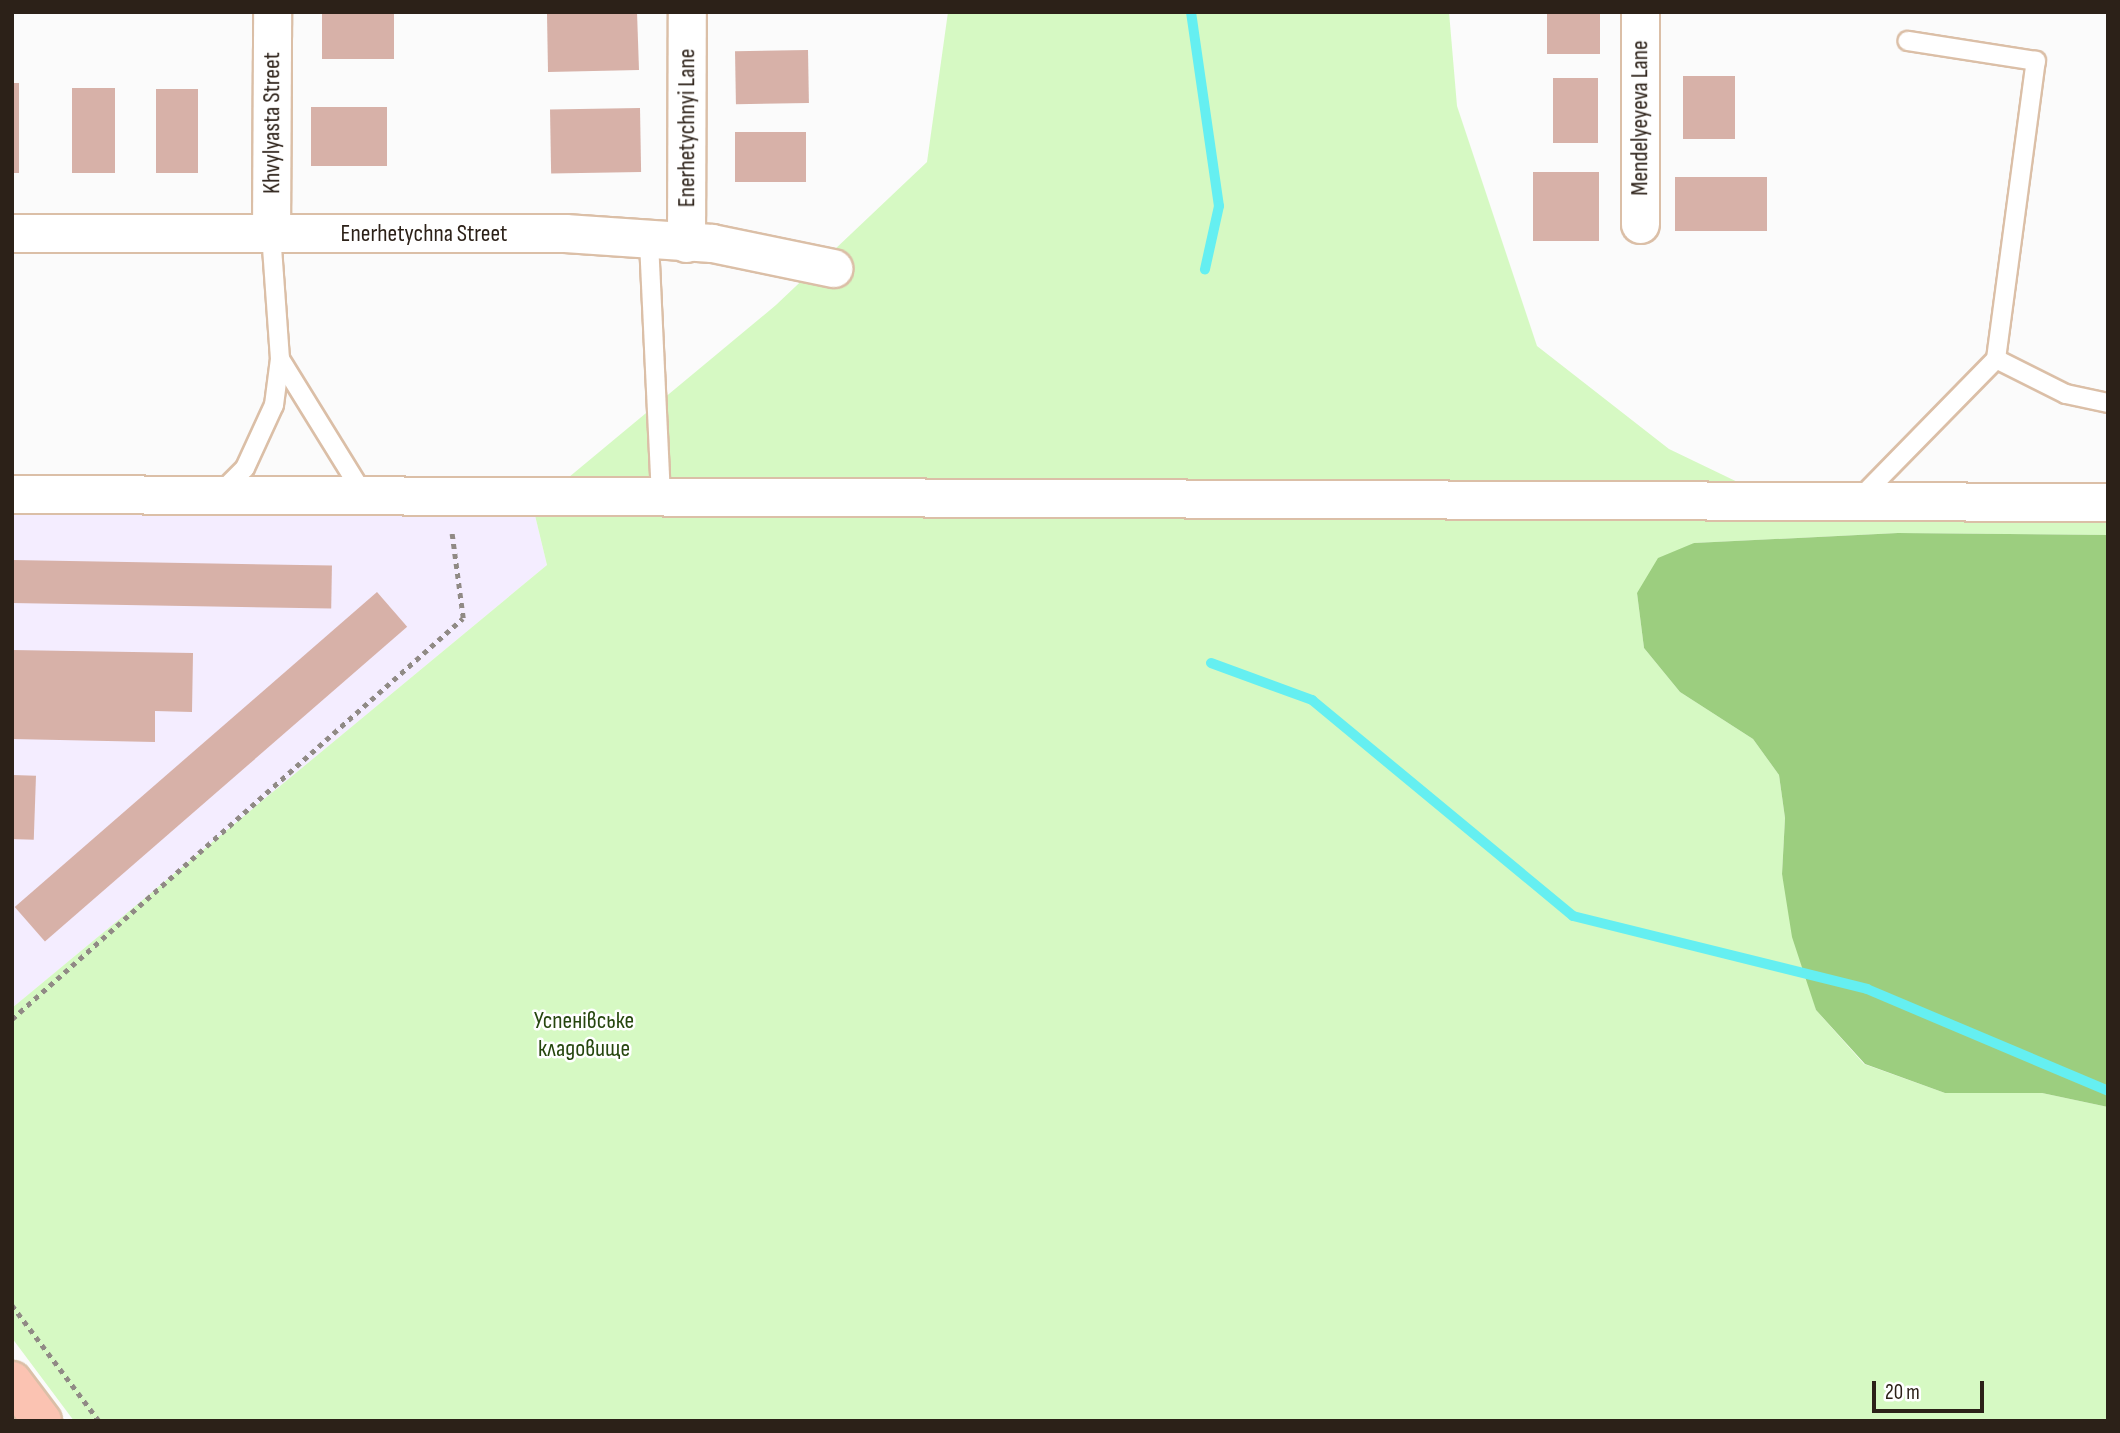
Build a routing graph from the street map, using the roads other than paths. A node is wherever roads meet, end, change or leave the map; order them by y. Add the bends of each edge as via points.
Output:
1 (272, 12) edge
2 (687, 12) edge
3 (1640, 12) edge
4 (1908, 41) dead end
5 (1640, 224) dead end
6 (12, 233) edge
7 (271, 234) junction
8 (649, 242) junction
9 (686, 243) junction
10 (833, 268) dead end
11 (280, 359) junction
12 (1996, 359) junction
13 (2108, 403) edge
14 (12, 494) edge
15 (661, 494) junction
16 (217, 495) junction
17 (364, 495) junction
18 (2108, 502) edge
19 (1856, 503) junction
20 (12, 1381) edge
21 (42, 1421) edge

1 - 7 street, Khvylyasta Street
2 - 9 street, Enerhetychnyi Lane
3 - 5 street, Mendelyeyeva Lane
4 - 12 lane via 2036,61
6 - 7 street, Enerhetychna Street
7 - 8 street, Enerhetychna Street via 565,233
7 - 11 lane
8 - 9 street, Enerhetychna Street
8 - 15 lane
9 - 10 street, Enerhetychna Street
11 - 16 lane via 262,439 245,468
11 - 17 lane
12 - 13 lane via 2066,394
12 - 19 lane
14 - 16 street
15 - 17 street
15 - 19 street
16 - 17 street
18 - 19 street
20 - 21 highway

